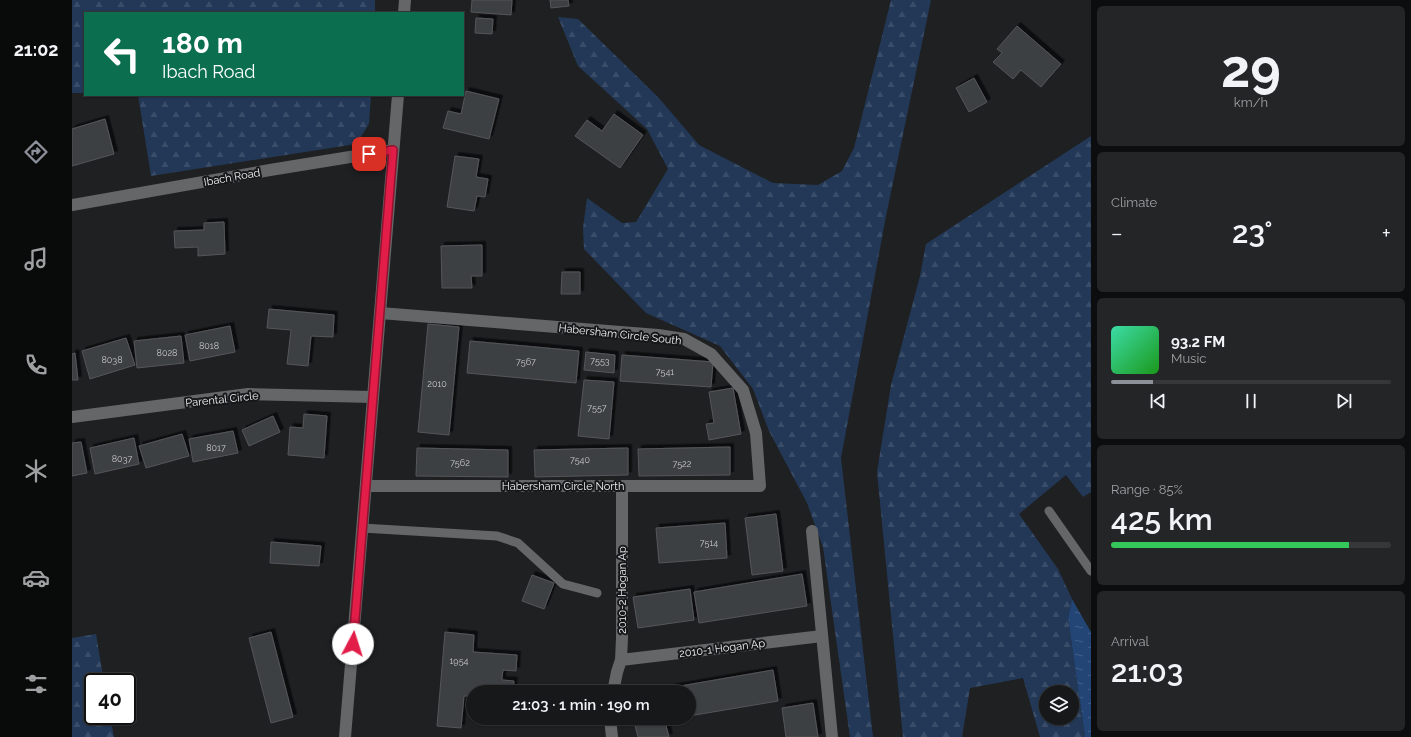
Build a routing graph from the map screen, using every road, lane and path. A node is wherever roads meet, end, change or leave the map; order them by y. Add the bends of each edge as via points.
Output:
1 (405, 0) edge
2 (404, 12) edge
3 (398, 96) edge
4 (393, 150) junction
5 (72, 205) edge
6 (380, 313) junction
7 (373, 397) junction
8 (72, 417) edge
9 (366, 486) junction
10 (760, 486) joint
11 (622, 487) junction
12 (1049, 511) dead end
13 (362, 528) junction
14 (812, 531) dead end
15 (1091, 571) edge
16 (597, 593) dead end
17 (822, 636) junction
18 (621, 660) junction
19 (614, 685) edge
20 (611, 725) edge
21 (345, 737) edge
22 (612, 737) edge
23 (832, 737) edge

1 - 2 street
3 - 4 street
4 - 5 street, Ibach Road
4 - 6 street
6 - 7 street
6 - 10 street, Habersham Circle South via 684,339 711,354 743,390 756,433
7 - 8 street, Parental Circle via 248,394
7 - 9 street
9 - 11 street, Habersham Circle North
9 - 13 street
10 - 11 street, Habersham Circle North
11 - 18 street, 2010-2 Hogan Ap
12 - 15 lane
13 - 16 lane via 497,536 518,543 563,584
13 - 21 street
14 - 17 street
17 - 18 street, 2010-1 Hogan Ap
17 - 23 street
18 - 19 street, 2010-2 Hogan Ap
20 - 22 street

